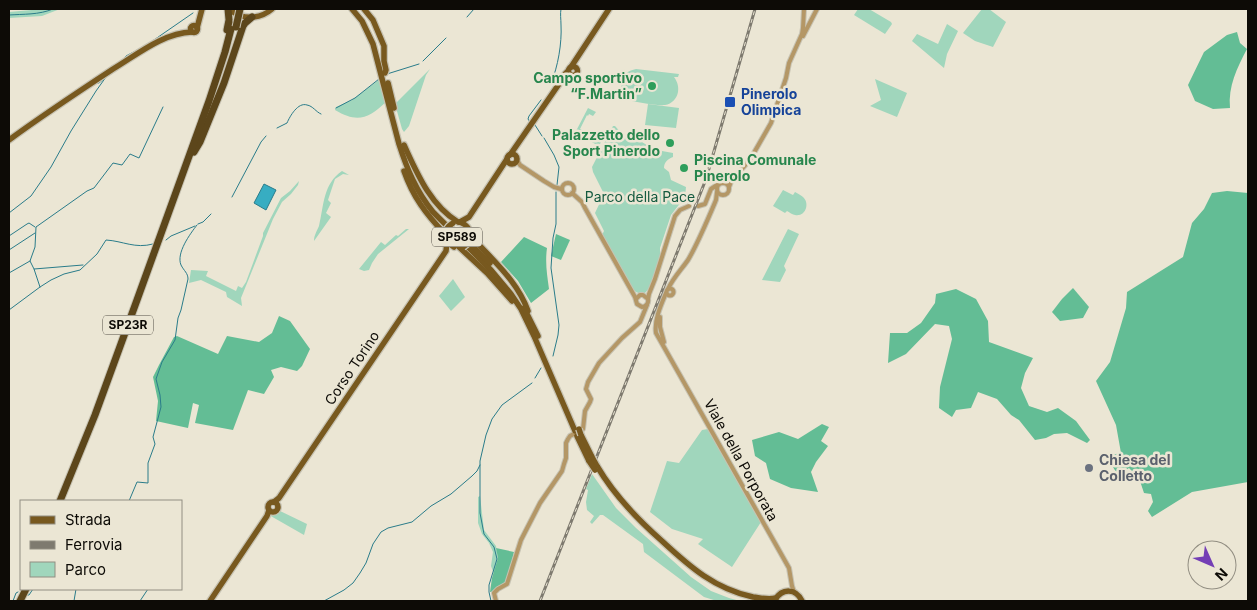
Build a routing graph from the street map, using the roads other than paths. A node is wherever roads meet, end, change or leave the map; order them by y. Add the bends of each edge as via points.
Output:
1 (229, 9) edge
2 (236, 9) edge
3 (240, 9) edge
4 (272, 9) edge
5 (352, 9) edge
6 (357, 9) edge
7 (364, 9) edge
8 (609, 9) edge
9 (804, 9) edge
10 (817, 9) edge
11 (202, 11) edge
12 (252, 18) junction
13 (234, 26) junction
14 (794, 51) junction
15 (384, 75) junction
16 (9, 140) edge
17 (402, 145) junction
18 (192, 152) junction
19 (513, 160) junction
20 (737, 174) junction
21 (721, 184) junction
22 (729, 187) junction
23 (562, 189) junction
24 (717, 191) junction
25 (709, 192) junction
26 (572, 193) junction
27 (723, 196) junction
28 (714, 205) junction
29 (689, 206) dead end
30 (698, 206) dead end
31 (469, 217) junction
32 (457, 223) junction
33 (469, 228) junction
34 (446, 232) junction
35 (470, 238) junction
36 (447, 242) junction
37 (459, 247) junction
38 (446, 251) junction
39 (655, 279) junction
40 (639, 296) junction
41 (648, 303) junction
42 (638, 306) junction
43 (529, 320) junction
44 (640, 322) junction
45 (596, 468) junction
46 (62, 500) edge
47 (791, 580) junction
48 (784, 592) junction
49 (794, 592) junction
50 (775, 599) edge
51 (210, 601) edge
52 (496, 601) edge
53 (758, 601) edge
54 (802, 601) edge

1 - 12 main road via 240,16
1 - 18 highway via 226,35
2 - 13 highway, SP23R
3 - 13 highway, SP23R, bridge
4 - 12 main road
5 - 15 main road, SP589 via 368,30
6 - 15 main road, SP589 via 374,37
7 - 15 main road via 373,20 384,46
8 - 19 main road via 518,145
9 - 14 street via 803,28
10 - 14 street
11 - 16 main road via 193,28 161,40
12 - 18 highway via 244,23 224,83 200,142
13 - 18 highway, SP23R via 229,52
14 - 20 street via 771,123 751,158
15 - 17 main road, SP589
15 - 17 main road, SP589
17 - 32 main road via 429,192
17 - 34 main road via 402,165 412,192 424,210
17 - 43 main road, SP589 via 416,181 432,205 502,277
18 - 46 highway, SP23R
19 - 23 street
19 - 31 main road via 502,167
20 - 21 street
20 - 22 street
21 - 22 street
21 - 24 street
21 - 25 street
22 - 27 street
23 - 26 street via 566,195
23 - 26 street via 569,183 574,187
24 - 25 street
24 - 27 street
24 - 28 street
25 - 30 street via 706,202
26 - 40 street via 582,202 631,290
27 - 28 street
28 - 47 street, Viale della Porporata via 688,259 668,291 660,315 660,331 667,351 789,568
29 - 39 street via 675,216
31 - 32 main road
31 - 33 main road
32 - 33 main road
32 - 34 main road, bridge via 449,226
33 - 35 main road
34 - 36 main road
35 - 37 main road, bridge via 467,244
35 - 43 main road via 512,280 528,309
36 - 37 main road
36 - 38 main road
37 - 38 main road
37 - 43 main road
38 - 51 main road, Corso Torino via 277,501 268,504 269,513
39 - 40 street via 647,292
39 - 41 street
40 - 41 street via 645,296
40 - 42 street
41 - 42 street via 644,307
41 - 44 street
42 - 44 street
43 - 45 main road, SP589, bridge
44 - 52 street via 599,363 588,382 586,389 591,399 585,411 583,430 568,439 562,471 540,503 521,540 507,584 494,593
45 - 50 main road, SP589 via 633,514 695,570 739,593
45 - 53 main road, SP589 via 606,488 624,510 685,567 721,590
47 - 48 street
47 - 49 street, Viale della Porporata
48 - 49 main road
48 - 50 main road, SP589
49 - 54 main road

